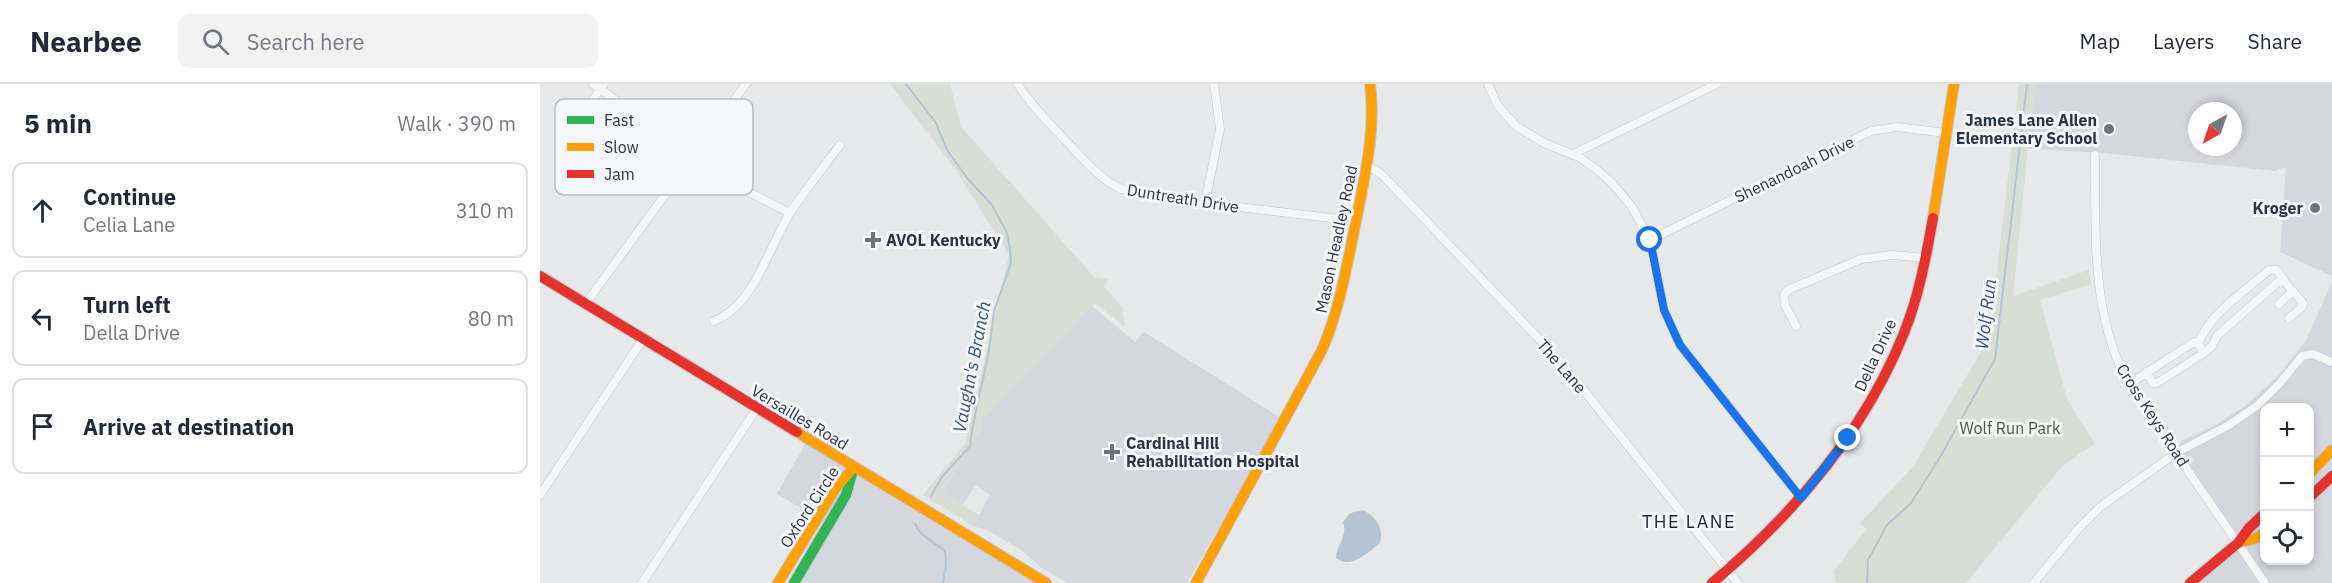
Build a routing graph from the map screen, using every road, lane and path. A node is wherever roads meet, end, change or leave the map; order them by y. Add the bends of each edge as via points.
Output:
1 (593, 84) edge
2 (746, 84) edge
3 (1018, 84) edge
4 (1214, 84) edge
5 (1370, 84) edge
6 (1488, 84) edge
7 (1717, 84) edge
8 (1954, 84) edge
9 (602, 87) edge
10 (618, 99) edge
11 (735, 99) edge
12 (1946, 133) junction
13 (840, 145) dead end
14 (1573, 154) junction
15 (2095, 154) dead end
16 (1368, 166) junction
17 (666, 195) edge
18 (752, 195) edge
19 (1205, 203) junction
20 (790, 213) junction
21 (1356, 221) junction
22 (1650, 240) junction
23 (1926, 258) junction
24 (540, 276) edge
25 (2285, 282) junction
26 (2293, 291) junction
27 (585, 303) junction
28 (2279, 304) dead end
29 (2289, 318) dead end
30 (714, 321) dead end
31 (1796, 326) dead end
32 (644, 339) junction
33 (2198, 344) junction
34 (2204, 353) junction
35 (2332, 362) edge
36 (2146, 372) junction
37 (2129, 384) junction
38 (757, 408) junction
39 (2332, 450) edge
40 (2176, 453) junction
41 (854, 467) junction
42 (2314, 469) edge
43 (2332, 476) edge
44 (2314, 493) edge
45 (540, 495) edge
46 (1801, 498) junction
47 (2260, 518) edge
48 (2260, 536) edge
49 (2238, 543) junction
50 (1728, 571) junction
51 (642, 583) edge
52 (778, 583) edge
53 (794, 583) edge
54 (1046, 583) edge
55 (1196, 583) edge
56 (1713, 583) edge
57 (1738, 583) edge
58 (2034, 583) edge
59 (2190, 583) edge
60 (2265, 583) edge

1 - 9 street
2 - 11 street
3 - 19 street, Duntreath Drive via 1032,105 1109,184 1138,193
4 - 19 street via 1220,129
5 - 16 main road, Mason Headley Road via 1373,118
6 - 14 street via 1498,106 1516,126
7 - 14 street
8 - 12 main road, Della Drive
9 - 10 street
12 - 22 street, Shenandoah Drive via 1897,127 1871,132
12 - 23 main road, Della Drive
13 - 20 street
14 - 22 street via 1612,183 1632,207
15 - 37 street, Cross Keys Road via 2095,231 2104,313 2115,355
16 - 21 main road, Mason Headley Road
16 - 50 street, The Lane via 1391,184 1561,362
17 - 27 street
18 - 20 street
19 - 21 street, Duntreath Drive
20 - 30 street via 745,297 731,313
21 - 55 main road, Mason Headley Road via 1341,298 1327,338
22 - 46 street via 1664,310 1680,345
23 - 31 street via 1892,255 1861,259 1788,290 1785,305
23 - 46 main road, Della Drive via 1918,292 1885,374 1848,438
24 - 27 main road, Versailles Road
25 - 26 street
25 - 33 street via 2277,270 2269,270 2204,328
25 - 34 street via 2279,281 2257,300
26 - 28 street
26 - 29 street via 2304,305
27 - 32 main road, Versailles Road
32 - 38 main road, Versailles Road
32 - 45 street
33 - 34 street
33 - 36 street via 2194,342
34 - 36 street via 2157,382
35 - 40 street via 2313,354 2302,356 2258,405
36 - 37 street
37 - 40 street, Cross Keys Road
38 - 41 main road, Versailles Road
38 - 51 street
39 - 42 main road
40 - 49 street, Cross Keys Road
40 - 58 street via 2089,517
41 - 52 main road, Oxford Circle via 835,489
41 - 53 main road, Oxford Circle via 846,495
41 - 54 main road, Versailles Road
43 - 44 main road
46 - 50 main road, Della Drive
47 - 49 main road
48 - 49 main road
49 - 59 main road
49 - 60 street, Cross Keys Road
50 - 56 main road, Della Drive
50 - 57 street, The Lane

